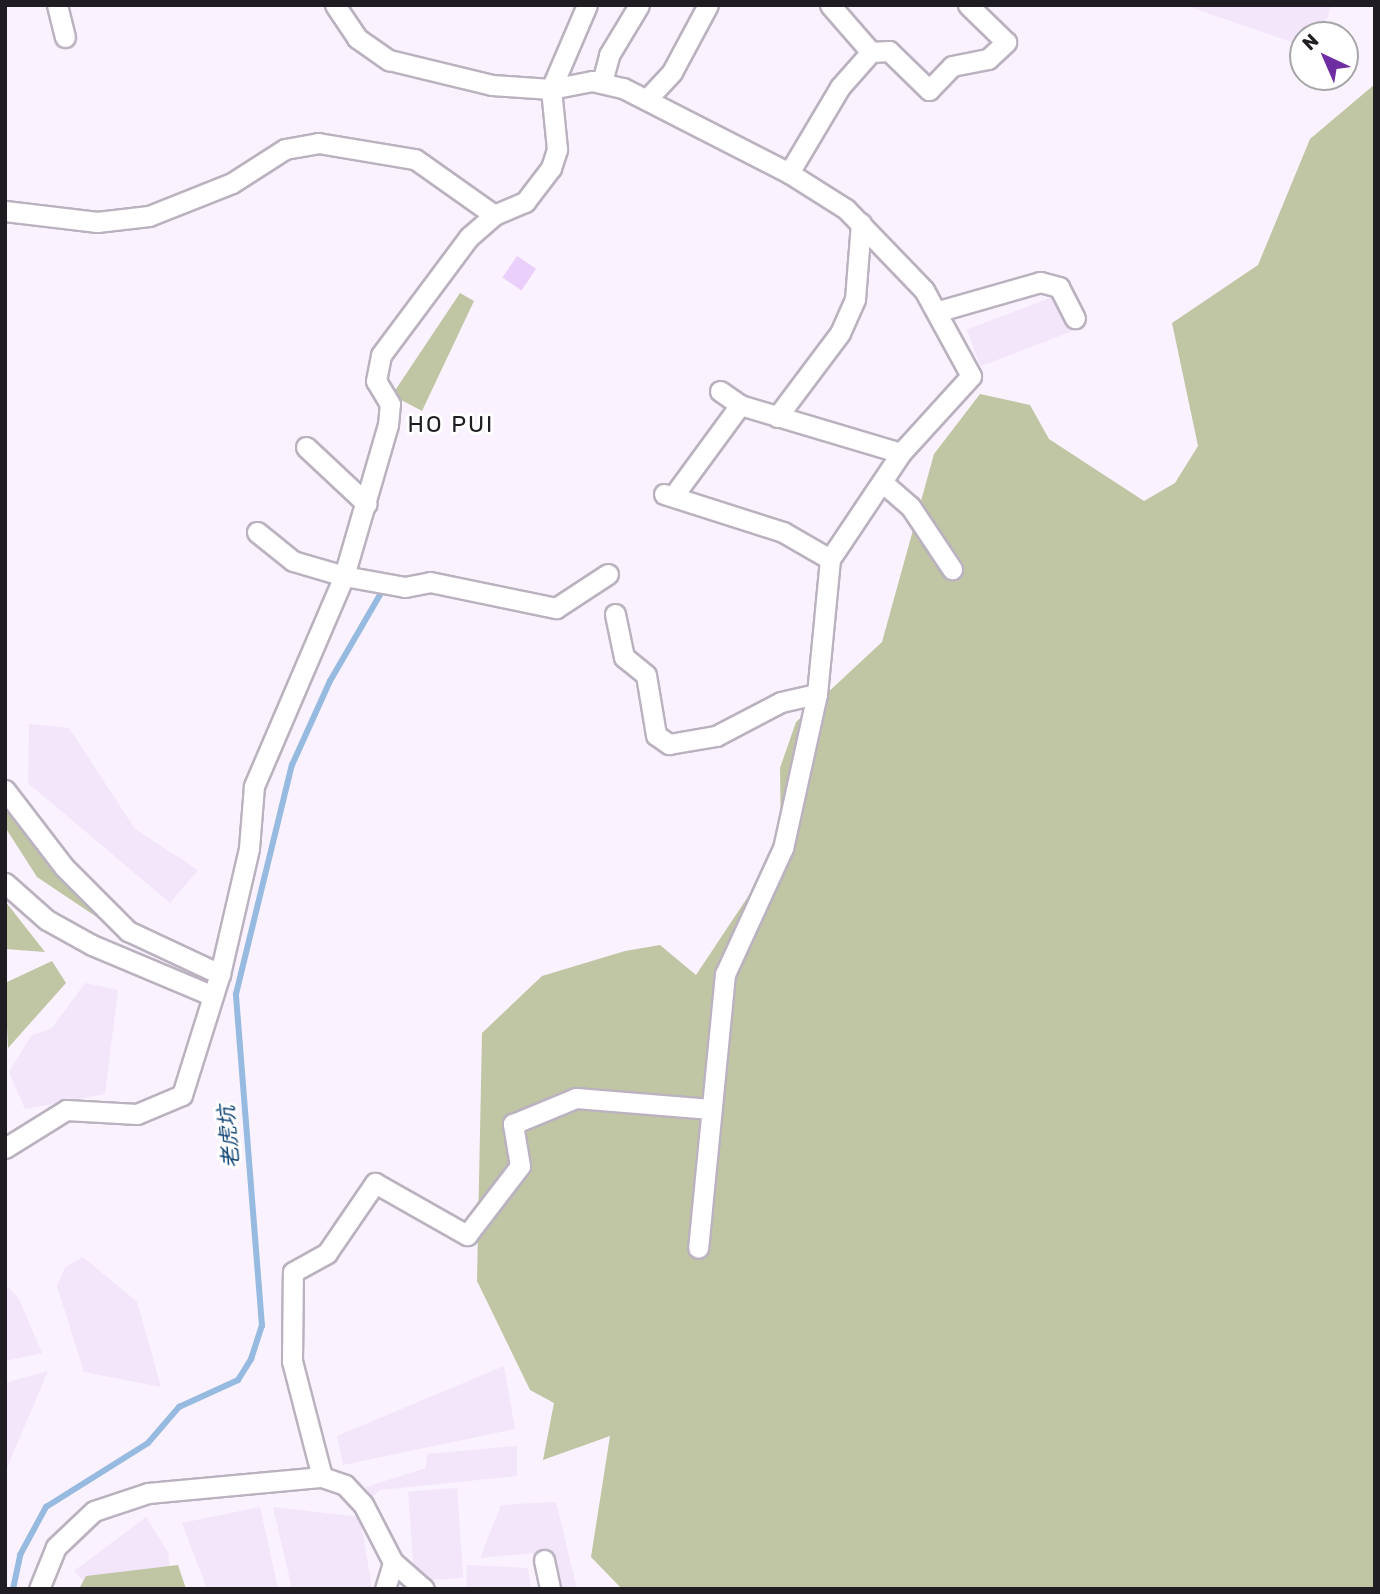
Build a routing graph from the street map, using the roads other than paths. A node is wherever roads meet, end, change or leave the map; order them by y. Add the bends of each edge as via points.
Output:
1 (57, 5) edge
2 (335, 5) edge
3 (587, 5) edge
4 (639, 5) edge
5 (708, 5) edge
6 (830, 5) edge
7 (968, 5) edge
8 (65, 37) dead end
9 (872, 52) junction
10 (602, 82) junction
11 (551, 89) junction
12 (647, 99) junction
13 (789, 173) junction
14 (5, 211) edge
15 (494, 215) junction
16 (861, 223) junction
17 (939, 311) junction
18 (1075, 318) dead end
19 (720, 391) dead end
20 (740, 405) junction
21 (777, 417) junction
22 (306, 447) dead end
23 (901, 453) junction
24 (882, 482) junction
25 (367, 504) junction
26 (257, 532) dead end
27 (830, 559) junction
28 (952, 569) dead end
29 (608, 574) dead end
30 (344, 576) junction
31 (615, 614) dead end
32 (817, 694) junction
33 (5, 790) edge
34 (5, 883) edge
35 (220, 974) junction
36 (211, 995) junction
37 (711, 1109) junction
38 (5, 1148) edge
39 (698, 1248) dead end
40 (322, 1477) junction
41 (544, 1560) dead end
42 (393, 1562) junction
43 (39, 1589) edge
44 (385, 1589) edge
45 (424, 1589) edge
46 (550, 1589) edge

1 - 8 street
2 - 11 street via 357,38 389,60 453,79
3 - 11 street
4 - 10 street via 610,55
5 - 12 street via 672,72
6 - 9 street
7 - 9 street via 1006,42 988,60 952,66 929,90 889,51
9 - 13 street via 841,87
10 - 11 street
10 - 12 street
11 - 15 street via 556,159 525,202
12 - 13 street
13 - 16 street
14 - 15 street via 97,222 149,216 232,183 285,149 318,143 415,159
15 - 25 street via 469,237 381,355 376,381 391,414
16 - 17 street
16 - 21 street via 855,299 841,333
17 - 18 street via 1040,282 1059,287
17 - 23 street via 971,376
19 - 20 street
20 - 21 street
20 - 27 street via 669,494 783,532
21 - 23 street
22 - 25 street
23 - 24 street
24 - 27 street
24 - 28 street via 910,506
25 - 30 street
26 - 30 street via 293,561
27 - 32 street
29 - 30 street via 556,608 430,582 405,587
30 - 35 street via 254,786 249,848
31 - 32 street via 624,657 646,675 656,735 669,744 716,736 781,702
32 - 37 street via 783,848 725,974
33 - 35 street via 64,867 128,931
34 - 36 street via 47,920 92,945
35 - 36 street
36 - 38 street via 182,1095 137,1114 66,1110
37 - 39 street
37 - 40 street via 576,1098 513,1124 520,1166 467,1235 375,1183 327,1253 293,1272 292,1360
40 - 42 street via 345,1485 363,1504
40 - 43 street via 148,1493 94,1511 56,1547
41 - 46 street
42 - 44 street
42 - 45 street

